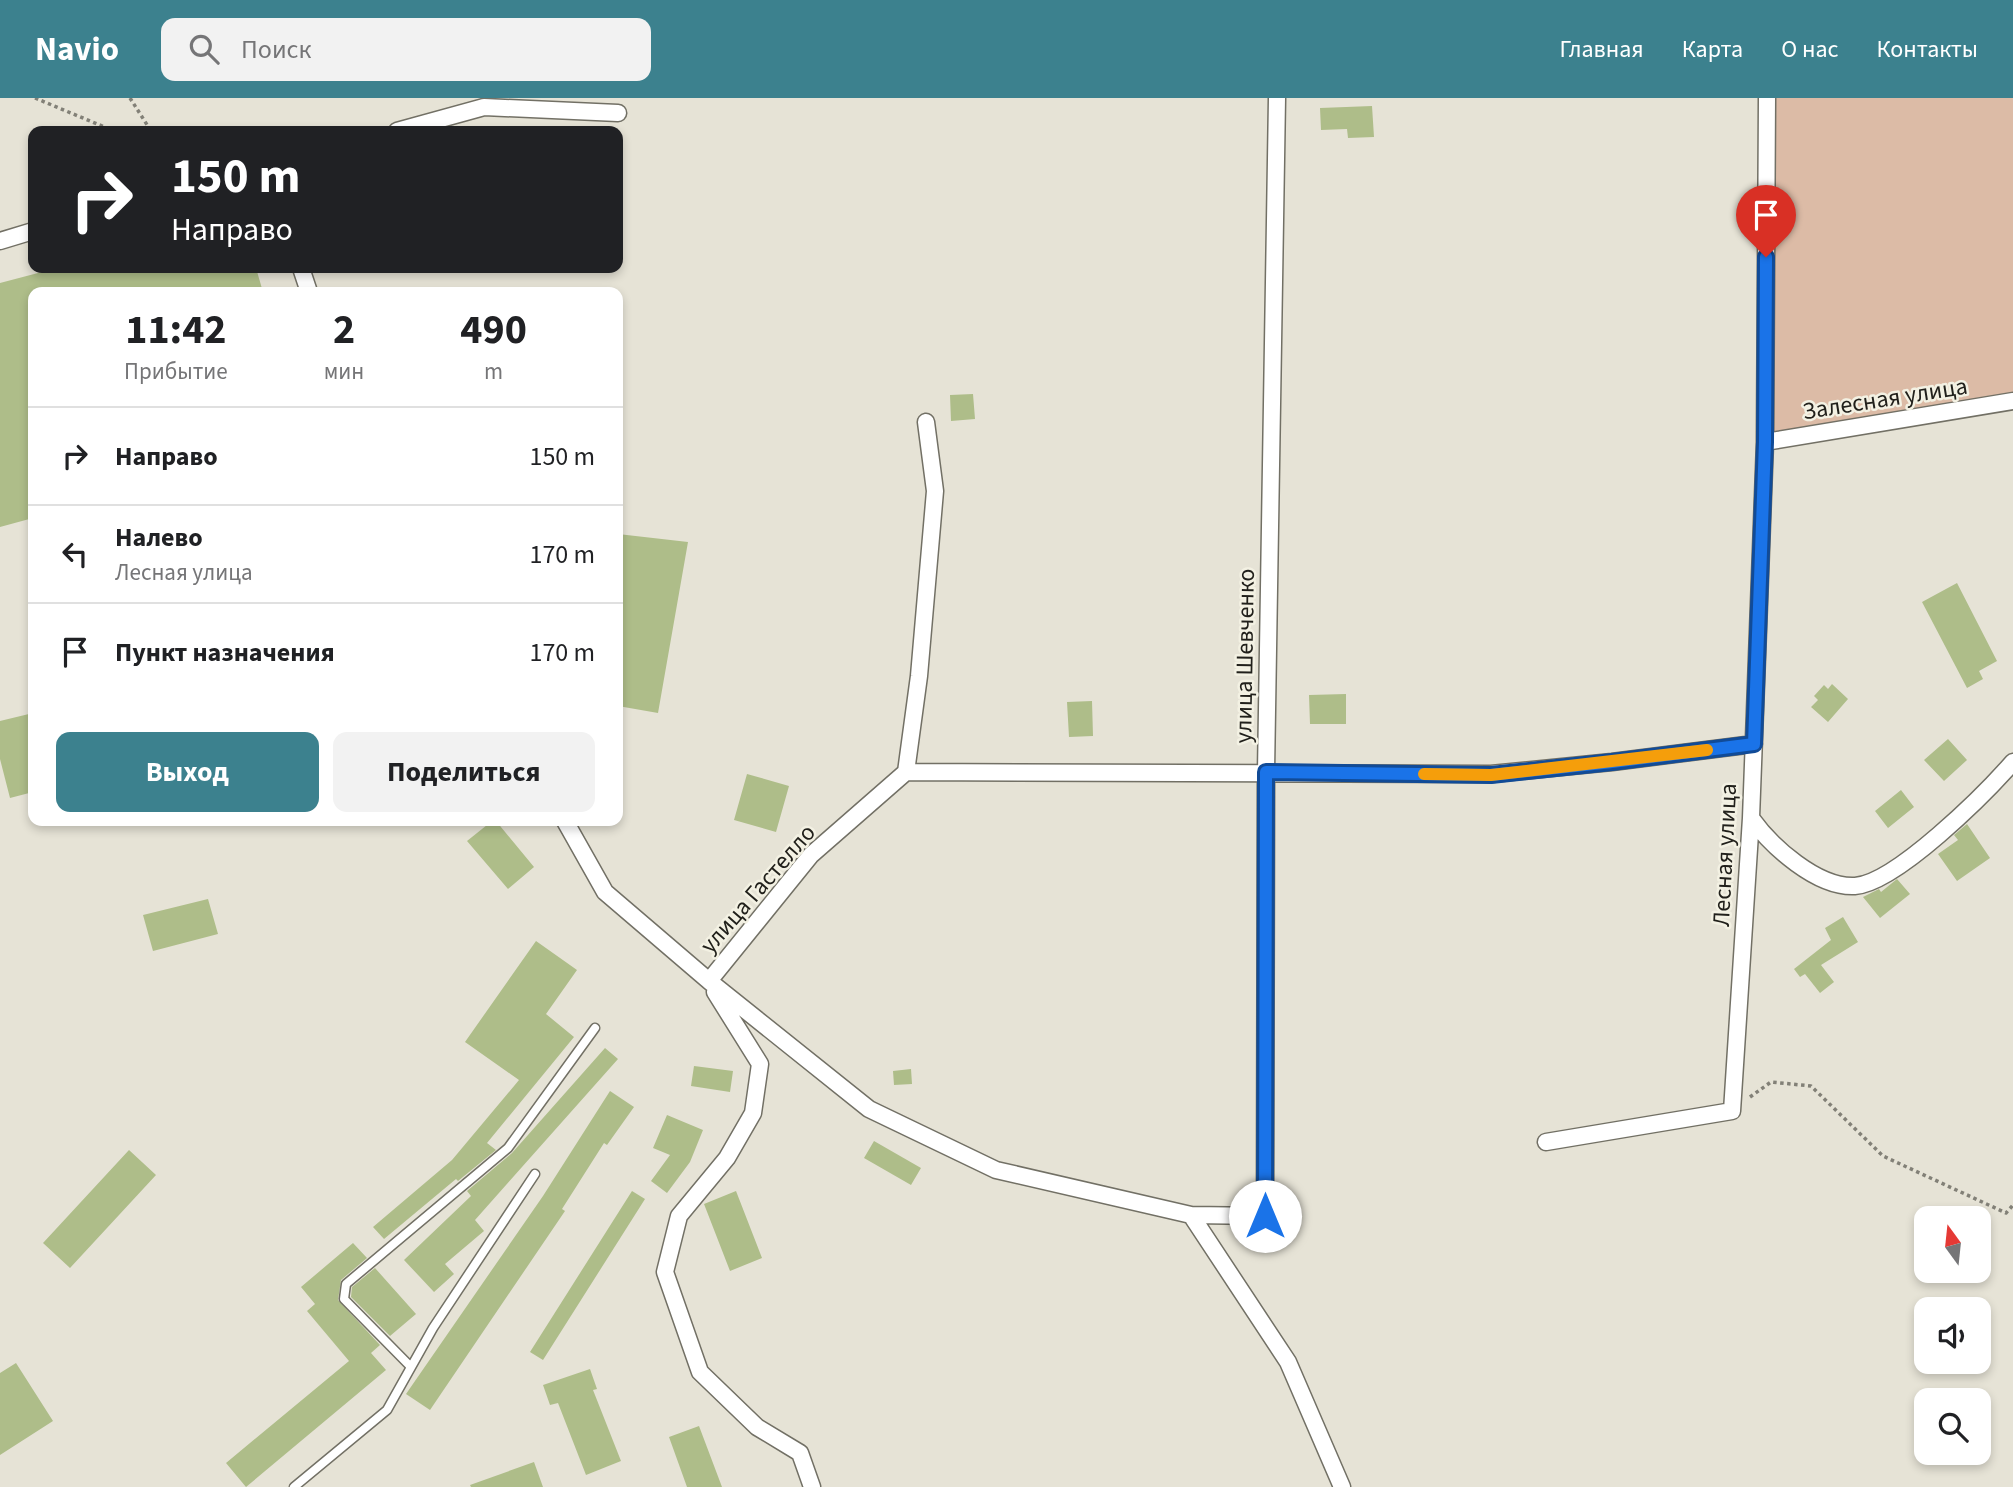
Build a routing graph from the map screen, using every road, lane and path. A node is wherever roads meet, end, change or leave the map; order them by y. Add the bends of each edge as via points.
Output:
1 (35, 98) edge
2 (130, 98) edge
3 (1277, 98) edge
4 (1767, 98) edge
5 (481, 102) edge
6 (618, 113) dead end
7 (102, 126) edge
8 (148, 126) edge
9 (411, 126) edge
10 (28, 233) edge
11 (0, 241) edge
12 (2013, 401) edge
13 (926, 422) dead end
14 (1765, 442) junction
15 (1754, 744) junction
16 (2013, 762) edge
17 (906, 772) junction
18 (1266, 772) junction
19 (1751, 818) junction
20 (568, 826) edge
21 (709, 981) junction
22 (595, 1028) dead end
23 (1732, 1111) junction
24 (1546, 1142) dead end
25 (535, 1174) dead end
26 (2013, 1205) edge
27 (1191, 1215) junction
28 (411, 1367) junction
29 (294, 1487) edge
30 (813, 1487) edge
31 (1342, 1487) edge

1 - 7 path
2 - 8 path
3 - 18 street, улица Шевченко
4 - 14 street, Лесная улица
5 - 6 street
5 - 9 street
10 - 11 street
12 - 14 street, Залесная улица
13 - 17 street via 935,491
14 - 15 street, Лесная улица
15 - 18 street via 1491,775
15 - 19 street, Лесная улица
16 - 19 street via 1986,793 1932,840 1885,875 1857,886 1839,885 1805,869
17 - 18 street
17 - 21 street, улица Гастелло via 811,855
18 - 27 street, улица Шевченко via 1265,1216
19 - 23 street, Лесная улица
20 - 21 street via 605,892
21 - 27 street via 869,1109 996,1170
21 - 30 street, улица Гастелло via 760,1064 752,1113 727,1158 679,1216 665,1272 700,1373 757,1427 800,1453
22 - 28 lane via 508,1148 346,1284 344,1299
23 - 24 street
23 - 26 path via 1771,1082 1811,1086 1883,1156 2006,1213
25 - 28 lane
27 - 31 street via 1288,1362
28 - 29 lane via 387,1410

